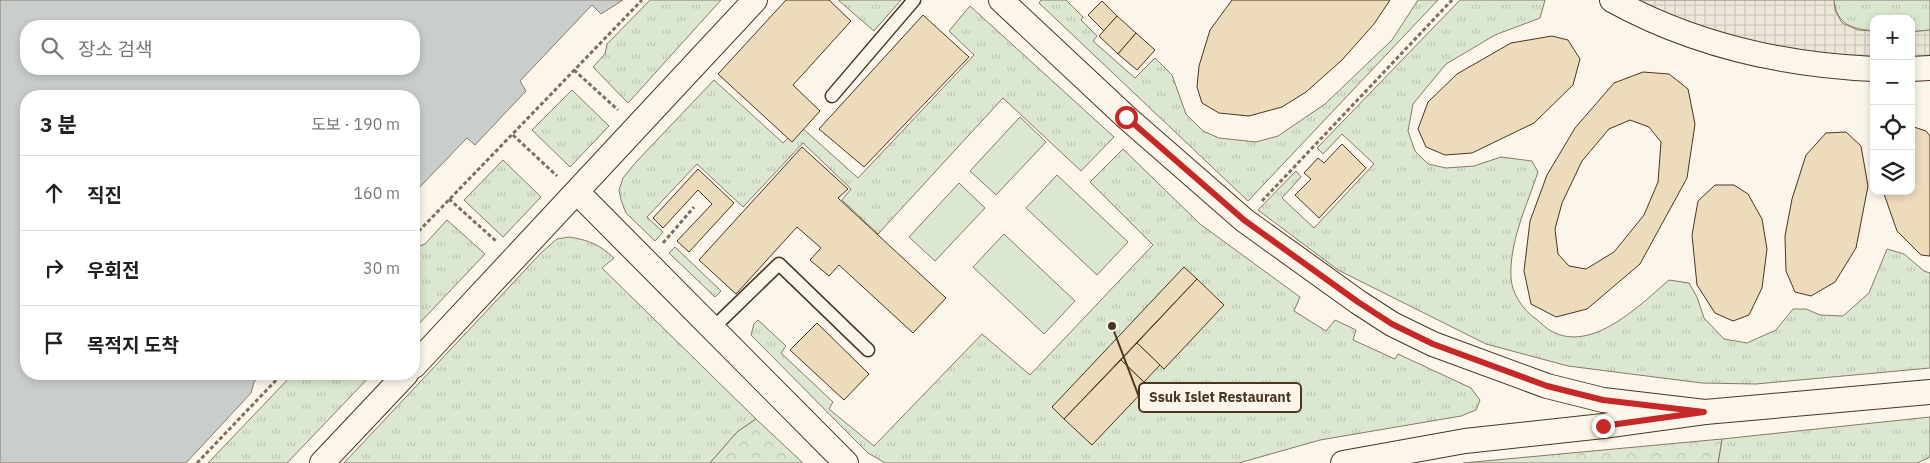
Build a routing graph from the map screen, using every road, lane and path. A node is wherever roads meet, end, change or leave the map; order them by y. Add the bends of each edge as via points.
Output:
1 (642, 0) edge
2 (755, 0) edge
3 (914, 0) edge
4 (1452, 0) edge
5 (1612, 0) edge
6 (1008, 2) edge
7 (1930, 68) edge
8 (1870, 69) edge
9 (1915, 69) edge
10 (574, 70) junction
11 (832, 96) dead end
12 (619, 111) dead end
13 (512, 135) junction
14 (556, 175) dead end
15 (577, 192) junction
16 (449, 199) junction
17 (694, 208) dead end
18 (1244, 220) junction
19 (420, 230) edge
20 (494, 240) dead end
21 (662, 244) dead end
22 (712, 329) junction
23 (868, 350) dead end
24 (420, 360) edge
25 (276, 380) edge
26 (400, 380) edge
27 (1930, 392) edge
28 (1704, 412) junction
29 (197, 463) edge
30 (322, 463) edge
31 (846, 463) edge
32 (1343, 463) edge

1 - 10 path
2 - 15 street
3 - 11 lane
4 - 18 path
5 - 8 street via 1684,33 1765,57
6 - 18 street via 1126,117
7 - 9 street
10 - 12 path
10 - 13 path
13 - 14 path
13 - 16 path
15 - 22 street
15 - 24 street
16 - 19 path
16 - 20 path
17 - 21 path
18 - 28 street via 1358,302 1392,324 1433,344 1547,386 1603,400
22 - 23 lane via 779,264
22 - 31 street
25 - 29 path
26 - 30 street
27 - 28 street
28 - 32 street via 1466,441

